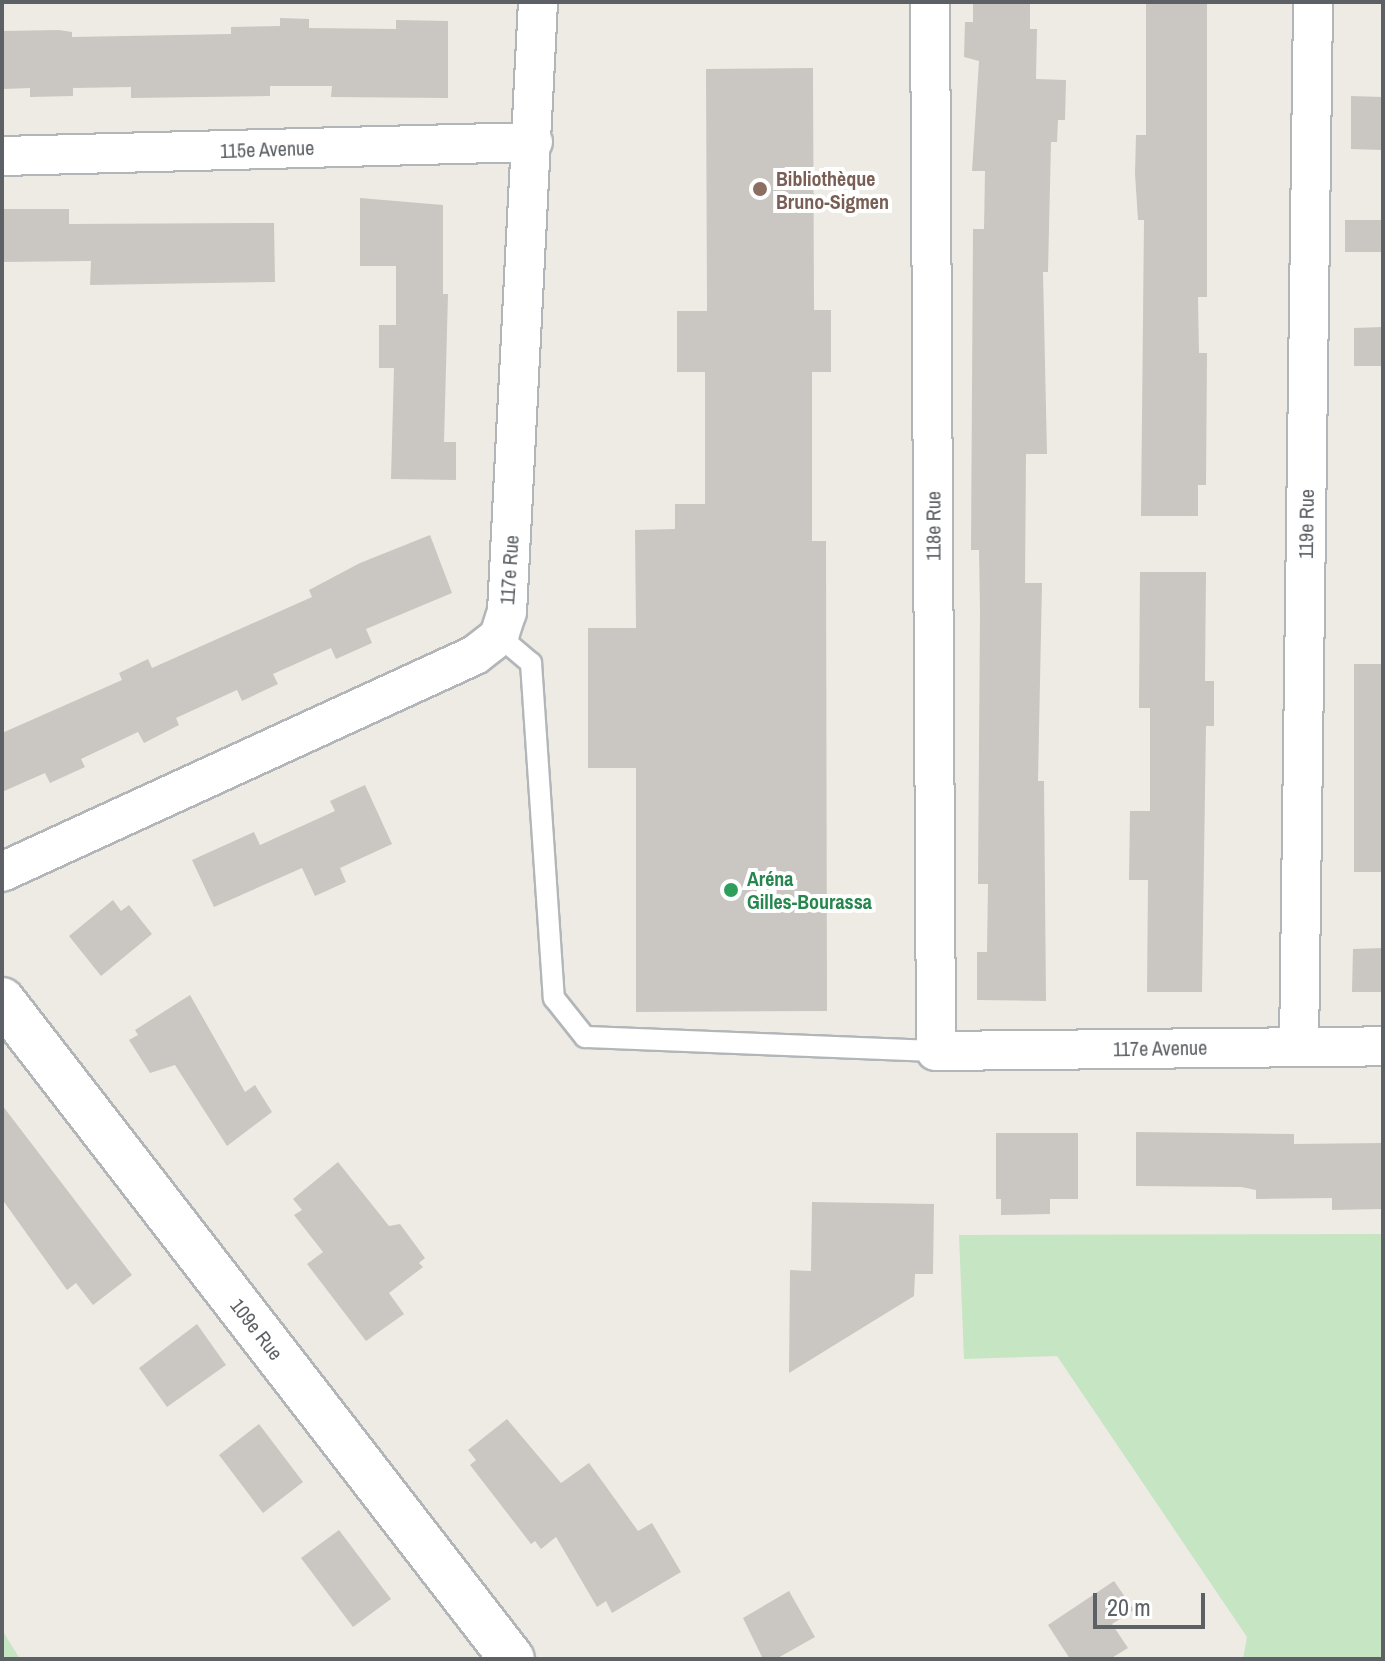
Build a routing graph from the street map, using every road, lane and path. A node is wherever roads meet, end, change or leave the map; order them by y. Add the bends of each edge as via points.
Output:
1 (538, 2) edge
2 (930, 2) edge
3 (1313, 2) edge
4 (533, 142) junction
5 (2, 156) edge
6 (499, 636) junction
7 (2, 872) edge
8 (2, 1000) edge
9 (1383, 1046) edge
10 (1299, 1047) junction
11 (936, 1051) junction
12 (512, 1659) edge

1 - 4 street, 117e Rue
2 - 11 street, 118e Rue
3 - 10 street, 119e Rue
4 - 5 street, 115e Avenue
4 - 6 street, 117e Rue via 507,612
6 - 7 street via 475,655
6 - 11 lane via 531,663 554,998 585,1037
8 - 12 street, 109e Rue
9 - 10 street, 117e Avenue
10 - 11 street, 117e Avenue

